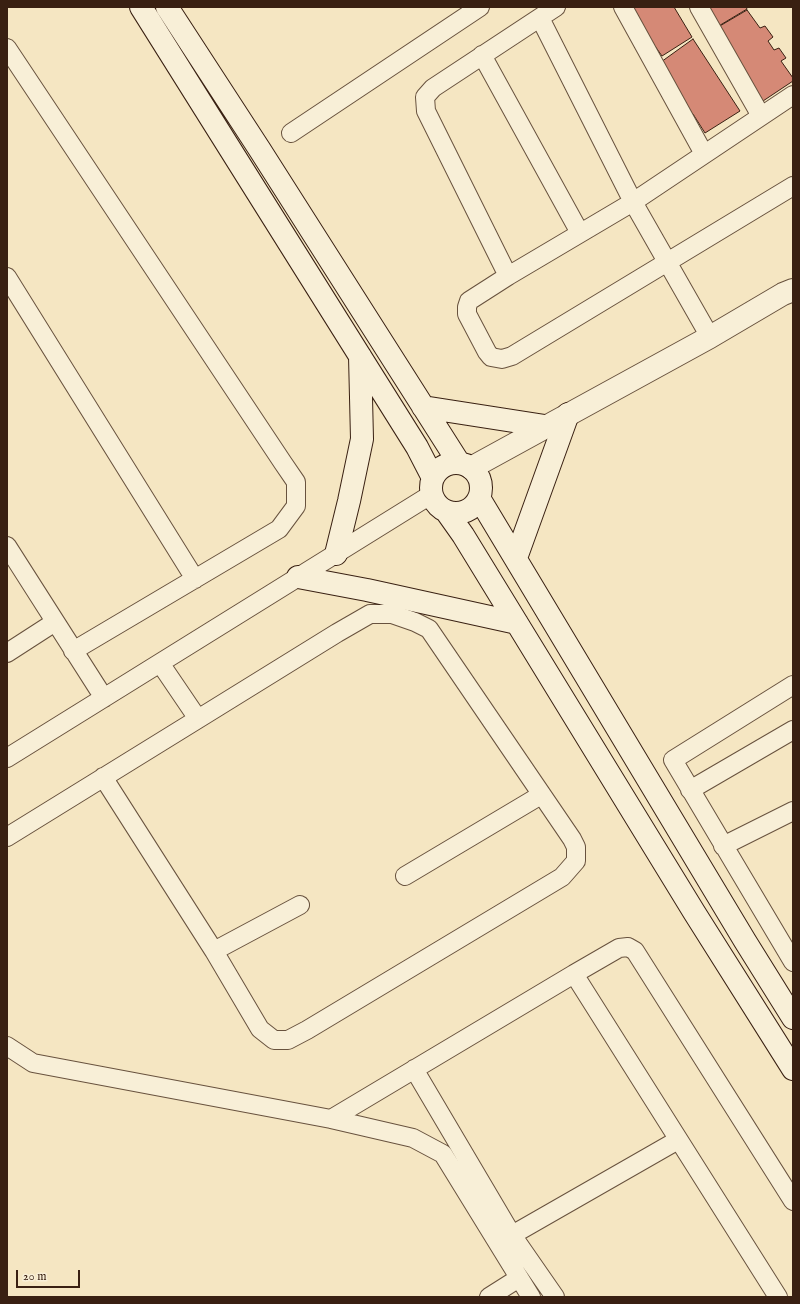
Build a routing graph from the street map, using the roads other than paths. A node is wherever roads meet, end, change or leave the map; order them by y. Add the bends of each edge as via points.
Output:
1 (141, 7) edge
2 (167, 7) edge
3 (480, 7) edge
4 (556, 7) edge
5 (623, 7) edge
6 (699, 7) edge
7 (540, 18) junction
8 (7, 48) edge
9 (482, 55) junction
10 (14, 74) edge
11 (793, 95) edge
12 (761, 116) junction
13 (291, 133) dead end
14 (704, 154) junction
15 (793, 186) edge
16 (633, 202) junction
17 (580, 233) junction
18 (667, 262) junction
19 (508, 276) junction
20 (7, 277) edge
21 (793, 290) edge
22 (710, 337) junction
23 (360, 355) junction
24 (423, 407) junction
25 (568, 414) junction
26 (545, 426) junction
27 (465, 466) junction
28 (433, 486) junction
29 (480, 498) junction
30 (446, 511) junction
31 (7, 546) edge
32 (336, 554) junction
33 (516, 558) junction
34 (298, 577) junction
35 (195, 579) junction
36 (55, 622) junction
37 (517, 623) junction
38 (73, 650) junction
39 (7, 652) edge
40 (160, 663) junction
41 (793, 685) edge
42 (104, 698) junction
43 (198, 719) junction
44 (793, 730) edge
45 (7, 758) edge
46 (103, 777) junction
47 (690, 790) junction
48 (541, 795) junction
49 (793, 811) edge
50 (7, 837) edge
51 (723, 846) junction
52 (405, 876) dead end
53 (300, 905) dead end
54 (214, 951) junction
55 (792, 957) edge
56 (574, 974) junction
57 (793, 1018) edge
58 (7, 1046) edge
59 (414, 1069) junction
60 (793, 1069) edge
61 (331, 1119) junction
62 (678, 1140) junction
63 (793, 1201) edge
64 (512, 1235) junction
65 (519, 1278) junction
66 (489, 1297) edge
67 (531, 1297) edge
68 (556, 1297) edge
69 (778, 1297) edge

1 - 23 main road
2 - 24 main road
3 - 13 street
4 - 7 street
5 - 14 street
6 - 12 street
7 - 9 street
7 - 16 street
8 - 10 street
9 - 17 street
9 - 19 street via 433,88 426,97 426,111
10 - 35 street via 296,482 296,506 279,529
11 - 12 street
12 - 14 street
14 - 16 street
15 - 18 street
16 - 17 street
16 - 18 street
17 - 19 street
18 - 19 street via 512,356 492,357 467,314 467,307 469,301
18 - 22 street
20 - 35 street
21 - 22 main road
22 - 25 main road
23 - 28 main road via 417,447
23 - 32 main road via 362,440
24 - 26 main road
24 - 27 main road
25 - 26 main road
25 - 33 main road
26 - 27 main road
27 - 28 main road via 451,464 444,467 438,471
27 - 29 main road via 476,472 481,485
28 - 30 main road via 435,501
28 - 32 street
29 - 30 main road via 466,512 456,514
29 - 33 main road
30 - 37 main road
31 - 36 street
32 - 34 street
33 - 57 main road
34 - 37 main road
34 - 40 street
35 - 38 street
36 - 38 street
36 - 39 street
37 - 60 main road
38 - 42 street
40 - 42 street
40 - 43 street
41 - 47 street via 673,760
42 - 45 street
43 - 46 street
43 - 48 street via 370,614 392,614 429,629
44 - 47 street
46 - 50 street
46 - 54 street
47 - 51 street
48 - 52 street
48 - 54 street via 576,847 576,861 562,878 288,1040 274,1040 260,1029
49 - 51 street
51 - 55 street
53 - 54 street
56 - 59 street
56 - 62 street
56 - 63 street via 619,948 628,947 635,951
58 - 61 street via 33,1063
59 - 61 street
59 - 64 street
61 - 65 street via 414,1138 443,1154
62 - 64 street
62 - 69 street
64 - 68 street
65 - 66 street
65 - 67 street

